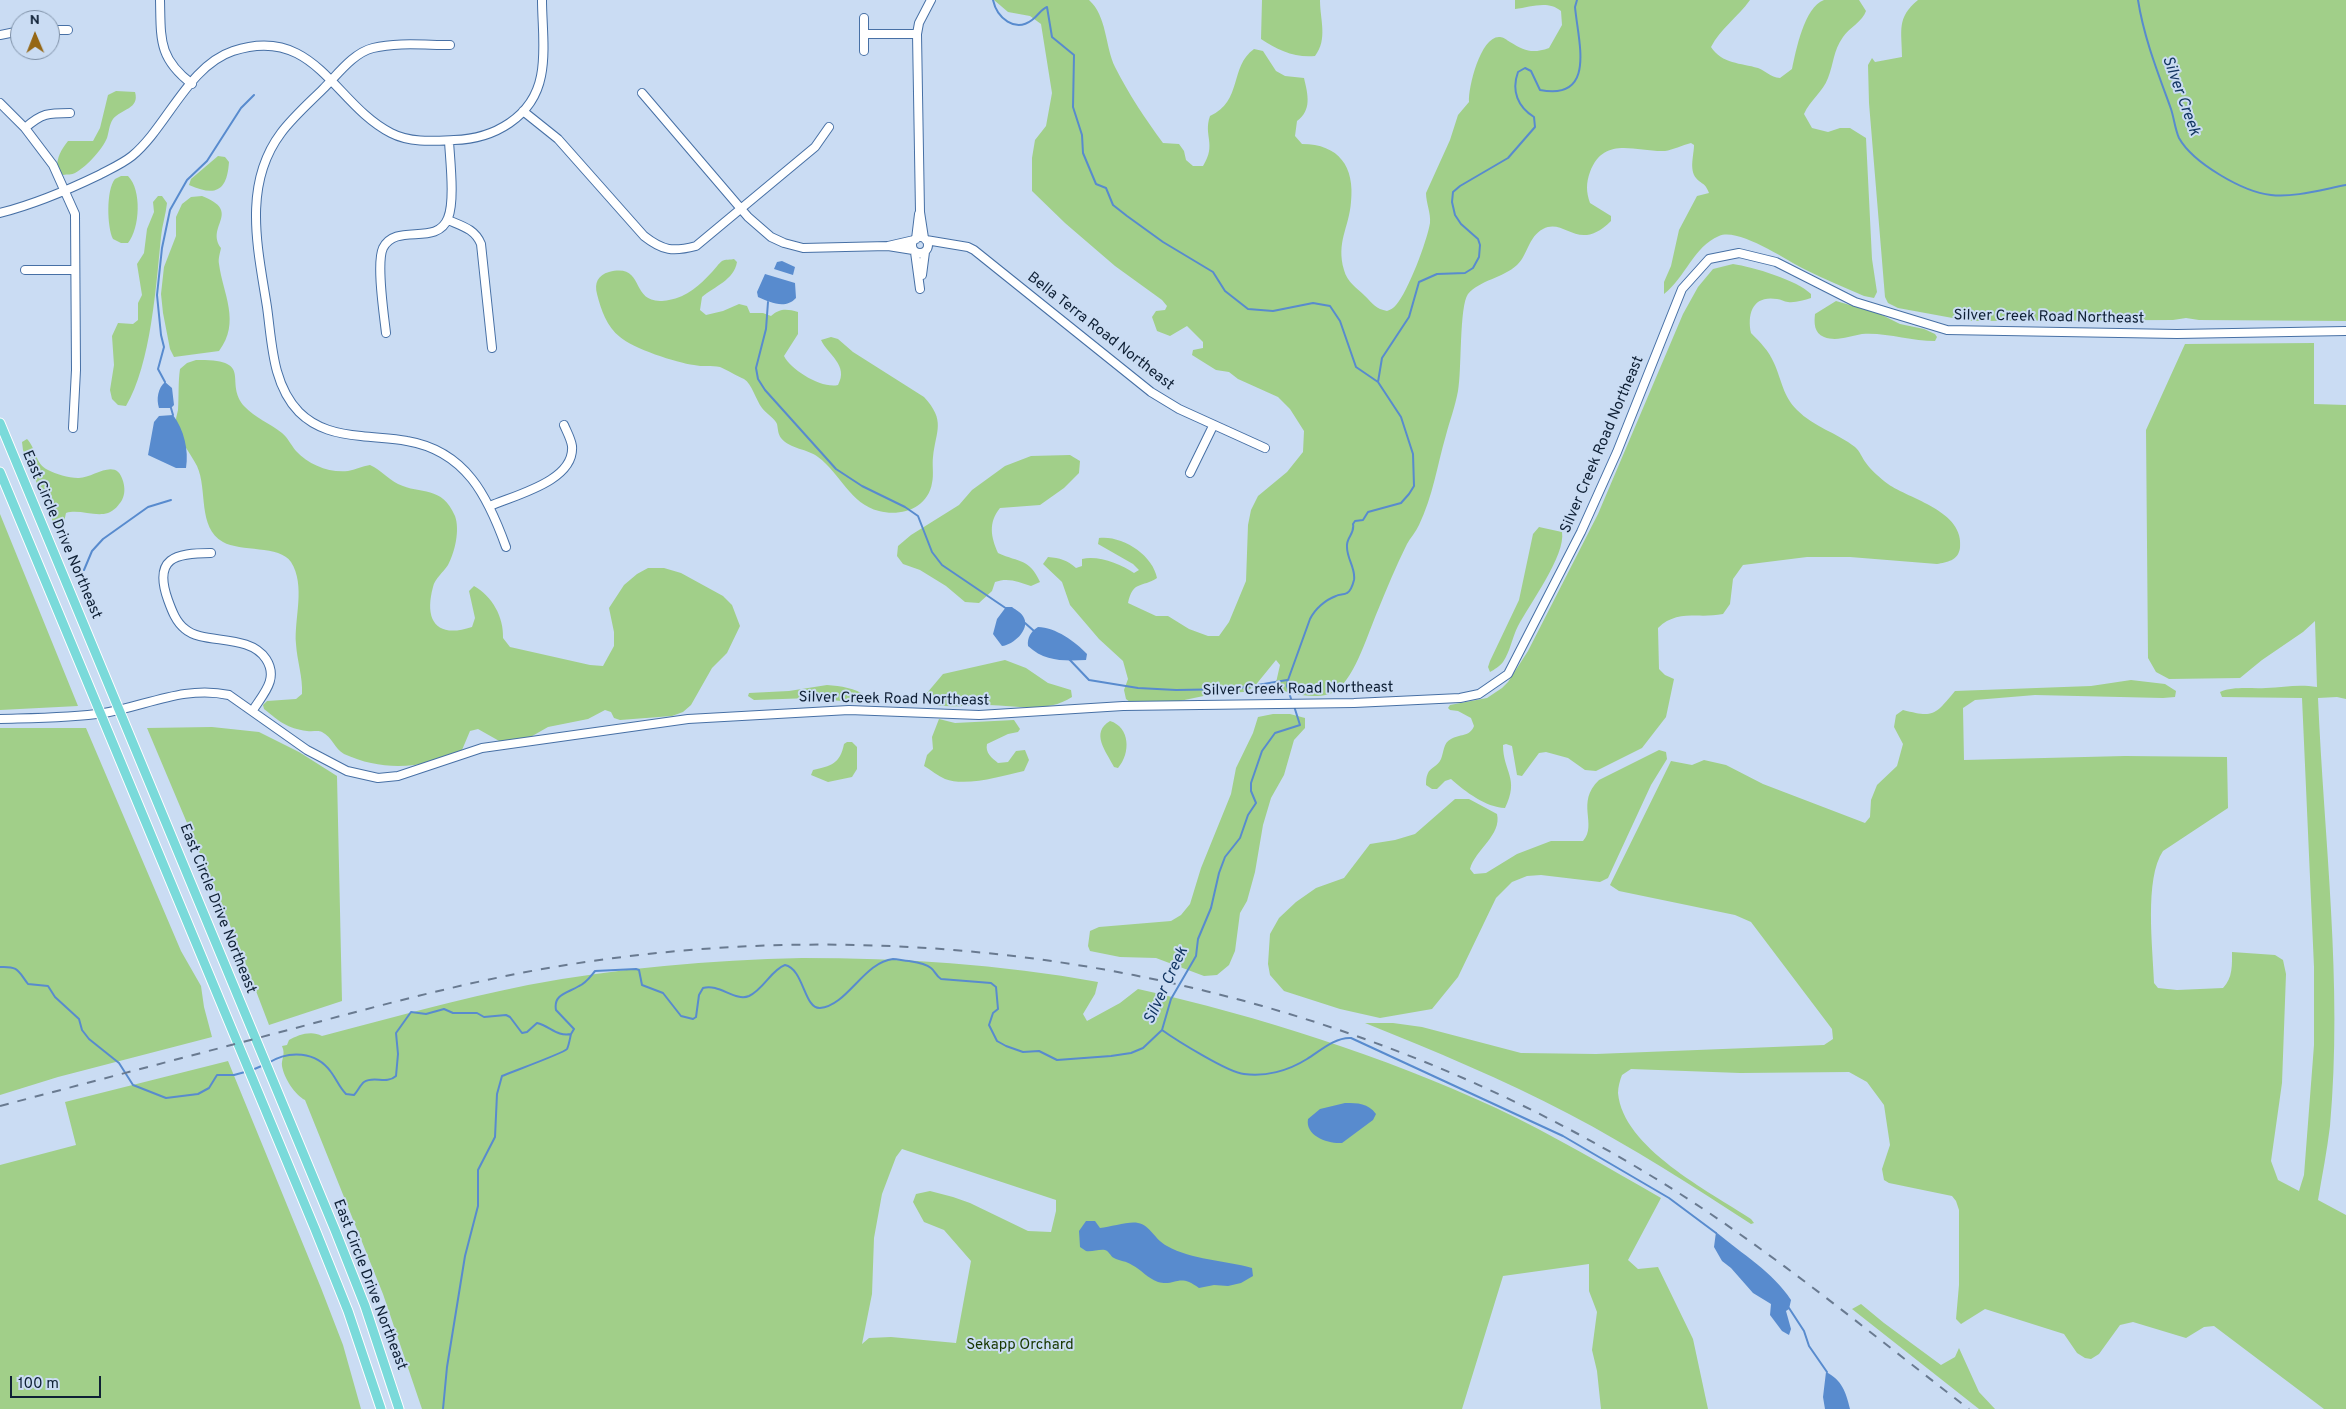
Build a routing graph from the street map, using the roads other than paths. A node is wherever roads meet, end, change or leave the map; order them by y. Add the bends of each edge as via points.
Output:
1 (160, 0) edge
2 (542, 0) edge
3 (931, 0) edge
4 (864, 18) dead end
5 (60, 30) edge
6 (68, 30) dead end
7 (864, 34) junction
8 (916, 34) junction
9 (450, 45) dead end
10 (864, 51) dead end
11 (332, 80) junction
12 (192, 84) junction
13 (642, 93) dead end
14 (0, 104) edge
15 (523, 111) junction
16 (70, 113) dead end
17 (829, 126) dead end
18 (25, 128) junction
19 (449, 140) junction
20 (66, 191) junction
21 (742, 209) junction
22 (0, 213) edge
23 (448, 220) junction
24 (920, 239) junction
25 (950, 245) junction
26 (888, 246) junction
27 (914, 251) junction
28 (926, 251) junction
29 (24, 270) dead end
30 (75, 270) junction
31 (2346, 331) edge
32 (386, 333) dead end
33 (492, 348) dead end
34 (0, 423) edge
35 (564, 425) dead end
36 (1213, 426) junction
37 (73, 428) dead end
38 (1265, 448) dead end
39 (0, 472) edge
40 (1190, 473) dead end
41 (490, 506) junction
42 (506, 547) dead end
43 (211, 553) dead end
44 (120, 710) junction
45 (253, 710) junction
46 (101, 713) junction
47 (0, 719) edge
48 (381, 1409) edge
49 (399, 1409) edge

1 - 12 street via 164,53 173,67
2 - 15 street via 541,76
3 - 8 street
4 - 7 street
5 - 6 street
7 - 8 street
7 - 10 street
8 - 24 street
9 - 11 street via 372,48 358,55
11 - 12 street via 302,55 262,46 242,48 222,56
11 - 19 street via 373,121 392,134 419,140
11 - 41 street via 280,135 264,164 258,188 256,237 280,382 299,412 329,431 409,441 437,451 468,474
12 - 20 street via 132,156
13 - 21 street, Bella Terra Road Northeast
14 - 18 street
15 - 19 street via 506,126 488,135
15 - 21 street via 558,139 644,236 657,246 681,250 696,246
16 - 18 street via 48,113 37,117
17 - 21 street via 815,147
18 - 20 street via 54,165
19 - 23 street
20 - 22 street
20 - 30 street via 75,214
21 - 26 street, Bella Terra Road Northeast via 762,230 784,243 814,248
23 - 32 street via 436,231 394,237 383,248 380,266
23 - 33 street via 472,231 481,244
24 - 25 street, Bella Terra Road Northeast
24 - 26 street, Bella Terra Road Northeast
24 - 27 street
24 - 28 street via 928,245
25 - 28 street, Bella Terra Road Northeast
25 - 36 street, Bella Terra Road Northeast via 974,250 1151,392
26 - 27 street, Bella Terra Road Northeast
27 - 28 street, Bella Terra Road Northeast
27 - 28 street via 920,285
29 - 30 street
30 - 37 street
31 - 45 street, Silver Creek Road Northeast via 2177,334 1947,330 1855,302 1776,262 1739,253 1709,259 1682,289 1589,514 1508,674 1479,694 1460,698 1123,706 979,715 849,710 688,719 482,748 398,776 378,778 347,771 307,750
34 - 44 main road, East Circle Drive Northeast
35 - 41 street via 572,448 568,466 554,478
36 - 38 street, Bella Terra Road Northeast
36 - 40 street
39 - 46 main road, East Circle Drive Northeast
41 - 42 street
43 - 45 street via 188,553 174,559 165,568 162,582 177,622 187,631 242,643 266,658 271,670 271,683
44 - 45 street, Silver Creek Road Northeast via 204,691 228,695
44 - 46 street, Silver Creek Road Northeast
44 - 49 main road, East Circle Drive Northeast via 361,1297
46 - 47 street, Silver Creek Road Northeast
46 - 48 main road, East Circle Drive Northeast via 335,1278

